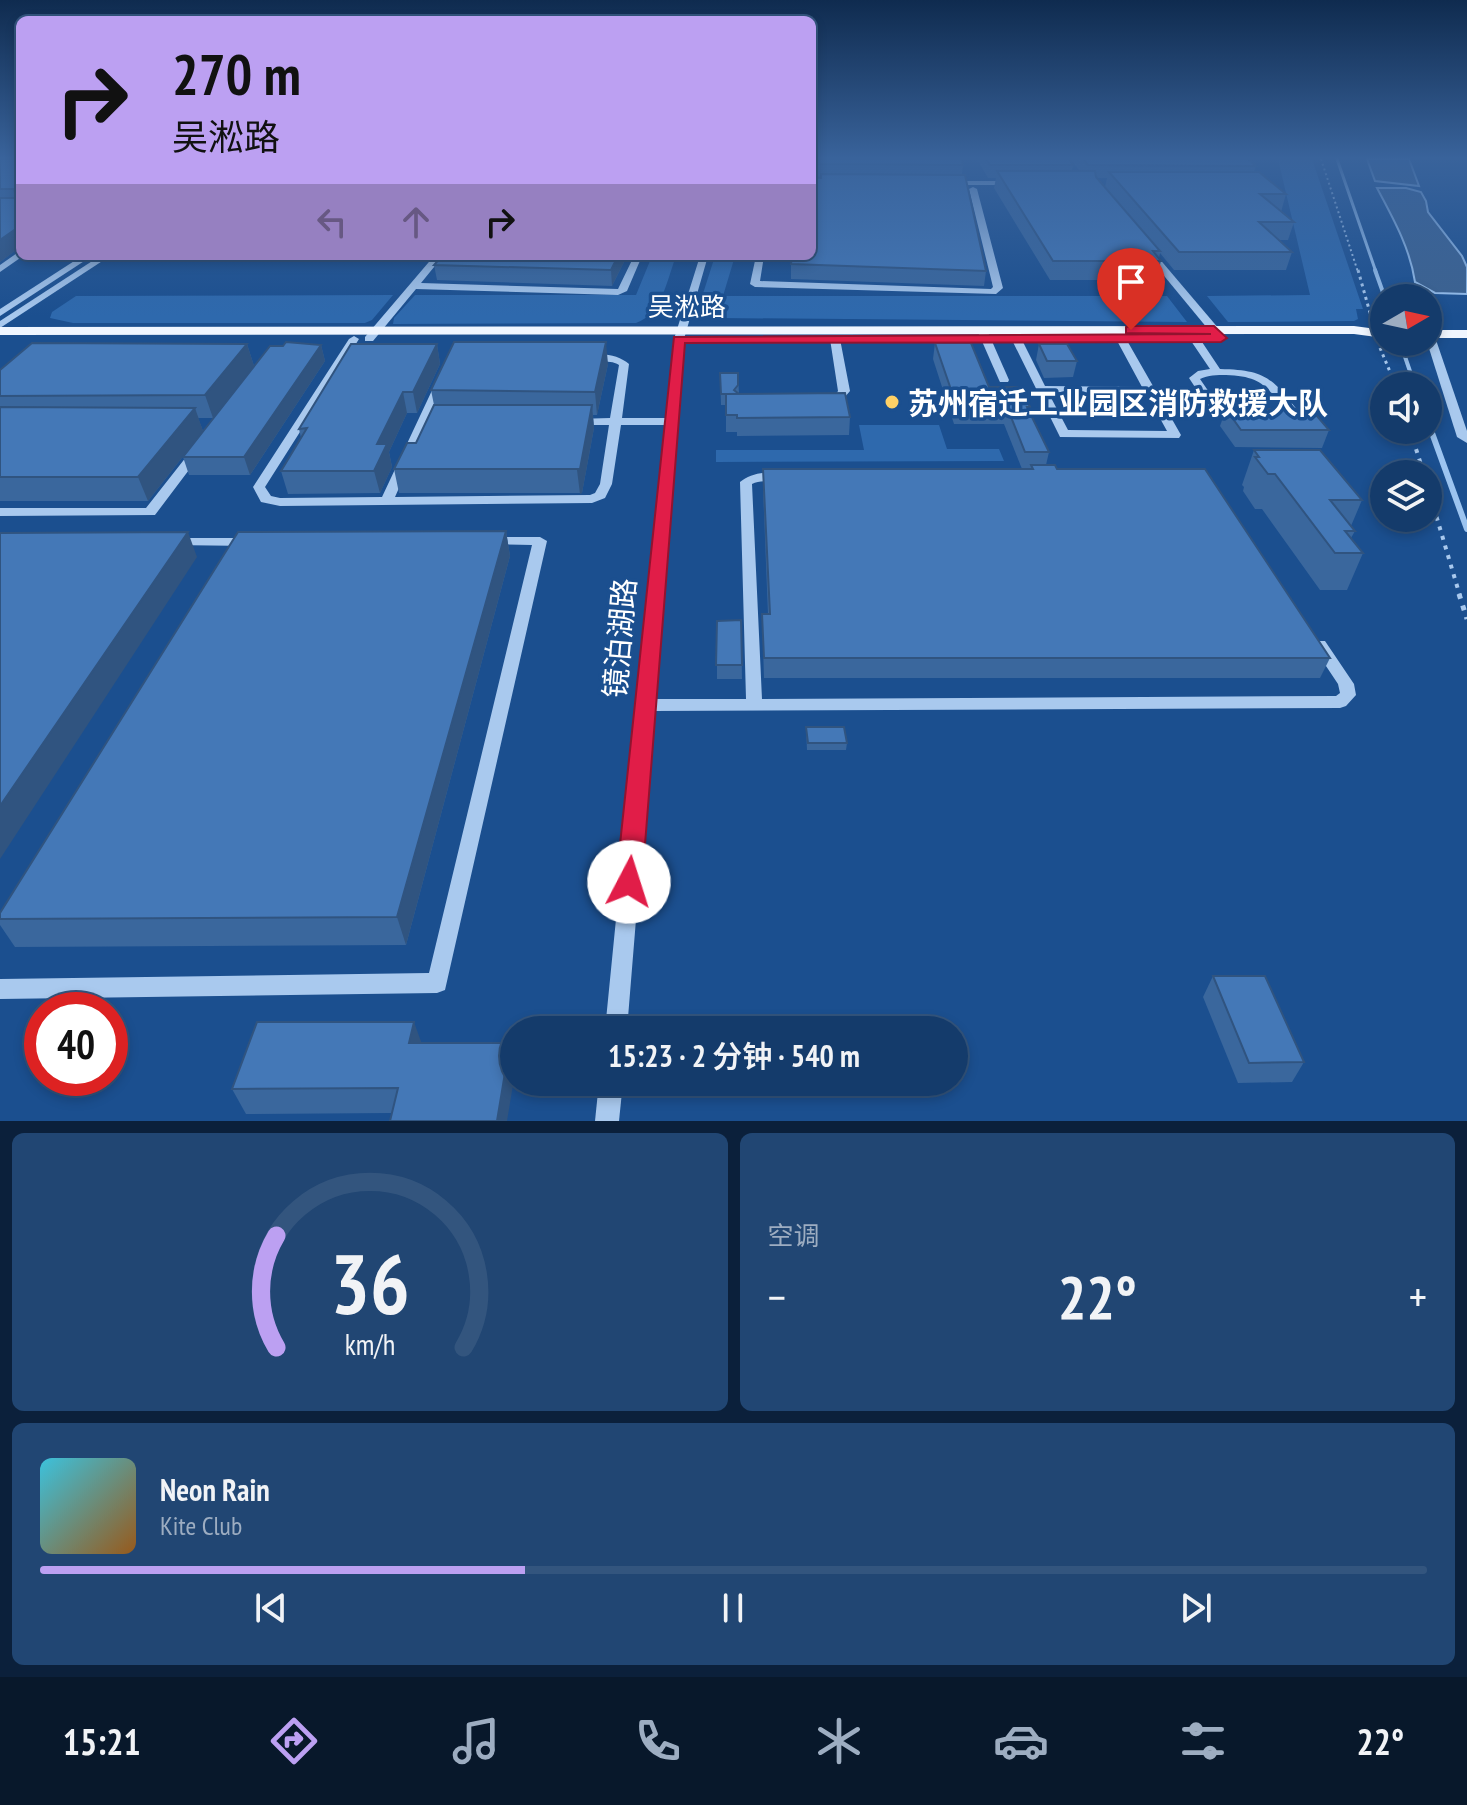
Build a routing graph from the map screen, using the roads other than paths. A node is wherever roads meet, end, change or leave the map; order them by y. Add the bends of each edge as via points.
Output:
1 (979, 211) edge
2 (1147, 248) edge
3 (82, 260) edge
4 (100, 260) edge
5 (436, 260) edge
6 (636, 260) edge
7 (703, 260) edge
8 (759, 260) edge
9 (414, 286) junction
10 (0, 313) edge
11 (0, 328) edge
12 (680, 334) junction
13 (984, 334) junction
14 (1218, 334) junction
15 (1442, 334) edge
16 (1467, 334) edge
17 (366, 336) junction
18 (1370, 336) edge
19 (1120, 337) junction
20 (1016, 338) junction
21 (1194, 338) junction
22 (835, 339) junction
23 (0, 340) edge
24 (1436, 356) edge
25 (341, 358) junction
26 (357, 358) edge
27 (571, 358) edge
28 (446, 371) edge
29 (1217, 372) junction
30 (1004, 380) dead end
31 (1041, 389) junction
32 (1149, 390) junction
33 (821, 399) edge
34 (1248, 417) edge
35 (1264, 417) edge
36 (616, 421) junction
37 (671, 421) junction
38 (422, 422) junction
39 (437, 422) edge
40 (556, 422) edge
41 (208, 437) edge
42 (1467, 439) edge
43 (802, 477) edge
44 (386, 502) junction
45 (0, 512) edge
46 (157, 542) edge
47 (266, 542) edge
48 (464, 542) edge
49 (1311, 632) edge
50 (645, 705) junction
51 (754, 705) junction
52 (0, 989) edge
53 (617, 1016) edge
54 (610, 1096) edge
55 (607, 1121) edge

1 - 8 street via 998,288 993,292 755,284
2 - 14 street
3 - 10 street
4 - 11 street
5 - 9 street
6 - 9 street via 618,292
7 - 12 street, 镜泊湖路
9 - 17 street
11 - 17 main road, 吴淞路
12 - 13 main road, 吴淞路
12 - 17 main road, 吴淞路
12 - 22 main road, 吴淞路
12 - 37 street, 镜泊湖路
13 - 14 main road, 吴淞路
13 - 20 main road, 吴淞路
13 - 22 main road, 吴淞路
13 - 30 street
14 - 18 main road, 吴淞路
14 - 21 main road, 吴淞路
15 - 16 main road
17 - 23 main road, 吴淞路
17 - 25 street
19 - 20 main road, 吴淞路
19 - 21 main road, 吴淞路
19 - 32 street
20 - 31 street
21 - 29 street
22 - 33 street via 844,391
24 - 42 street
25 - 26 street
25 - 44 street via 259,487 266,499 280,502
27 - 36 street via 622,360
28 - 38 street
29 - 34 street via 1194,378 1216,411
29 - 35 street via 1265,377 1292,416
31 - 32 street
31 - 32 street via 1064,434 1175,435
36 - 37 street
36 - 40 street
36 - 44 street via 606,484 592,499
37 - 50 street, 镜泊湖路
38 - 39 street
38 - 44 street
41 - 45 street via 150,512
43 - 51 street via 756,477 746,482
46 - 47 street via 231,549
48 - 52 street via 540,541 437,983
49 - 51 street via 1346,684 1348,695 1340,702
50 - 51 street
50 - 53 street, 镜泊湖路
54 - 55 street

